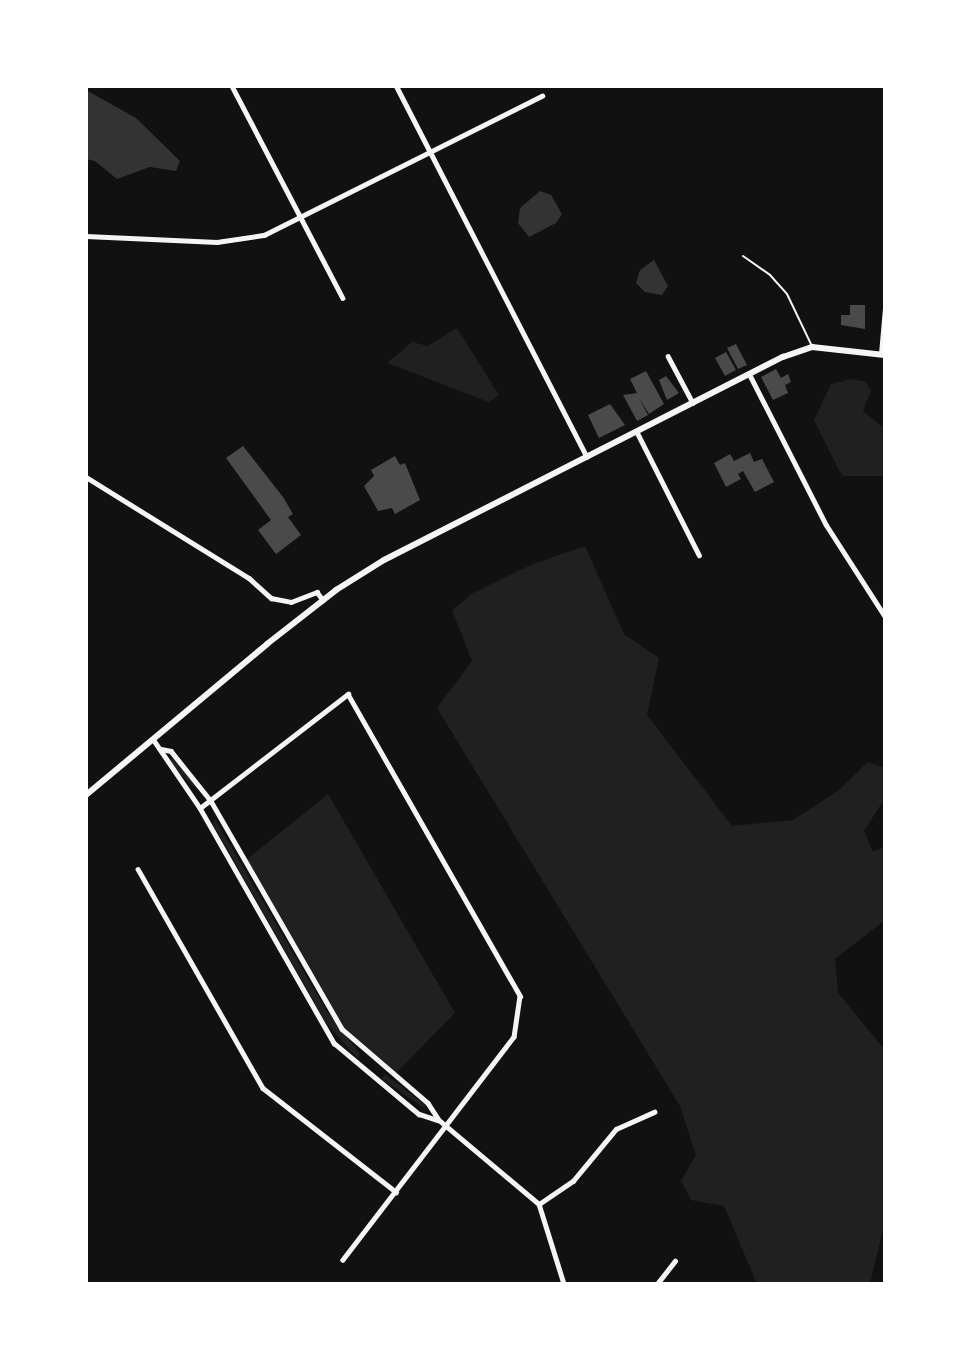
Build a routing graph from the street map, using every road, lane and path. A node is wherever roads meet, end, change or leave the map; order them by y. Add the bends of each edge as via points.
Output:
1 (232, 86) edge
2 (396, 86) edge
3 (541, 96) dead end
4 (431, 152) junction
5 (302, 220) junction
6 (86, 236) edge
7 (743, 256) dead end
8 (343, 299) dead end
9 (885, 308) edge
10 (812, 347) junction
11 (883, 354) edge
12 (668, 356) dead end
13 (749, 374) junction
14 (693, 403) junction
15 (637, 432) junction
16 (587, 457) junction
17 (86, 477) edge
18 (699, 555) dead end
19 (323, 600) junction
20 (885, 617) edge
21 (153, 739) junction
22 (161, 749) junction
23 (86, 795) edge
24 (211, 801) junction
25 (200, 808) junction
26 (138, 869) dead end
27 (654, 1112) dead end
28 (439, 1120) junction
29 (446, 1126) junction
30 (396, 1192) junction
31 (539, 1204) junction
32 (343, 1260) dead end
33 (675, 1261) dead end
34 (564, 1284) edge
35 (657, 1284) edge

1 - 5 street
2 - 4 street
3 - 4 street
4 - 5 street
4 - 16 street
5 - 6 street via 264,235 217,242
5 - 8 street
7 - 10 lane via 787,294
9 - 11 street
10 - 11 main road
10 - 13 main road
12 - 14 street
13 - 14 main road
13 - 20 street via 826,525
14 - 15 main road
15 - 16 main road
15 - 18 street
16 - 19 main road via 384,560
17 - 19 street via 249,578 271,598 291,601 317,592
19 - 21 main road
21 - 22 street
21 - 23 main road
22 - 24 street via 171,751
22 - 25 street via 164,760
24 - 25 street
24 - 28 street via 341,1029 428,1103
24 - 29 street via 348,694 520,996 514,1037
25 - 28 street via 334,1043 419,1114
26 - 30 street via 263,1088
27 - 31 street via 616,1129 573,1181
28 - 29 street
29 - 30 street
29 - 31 street
30 - 32 street
31 - 34 street
33 - 35 street

